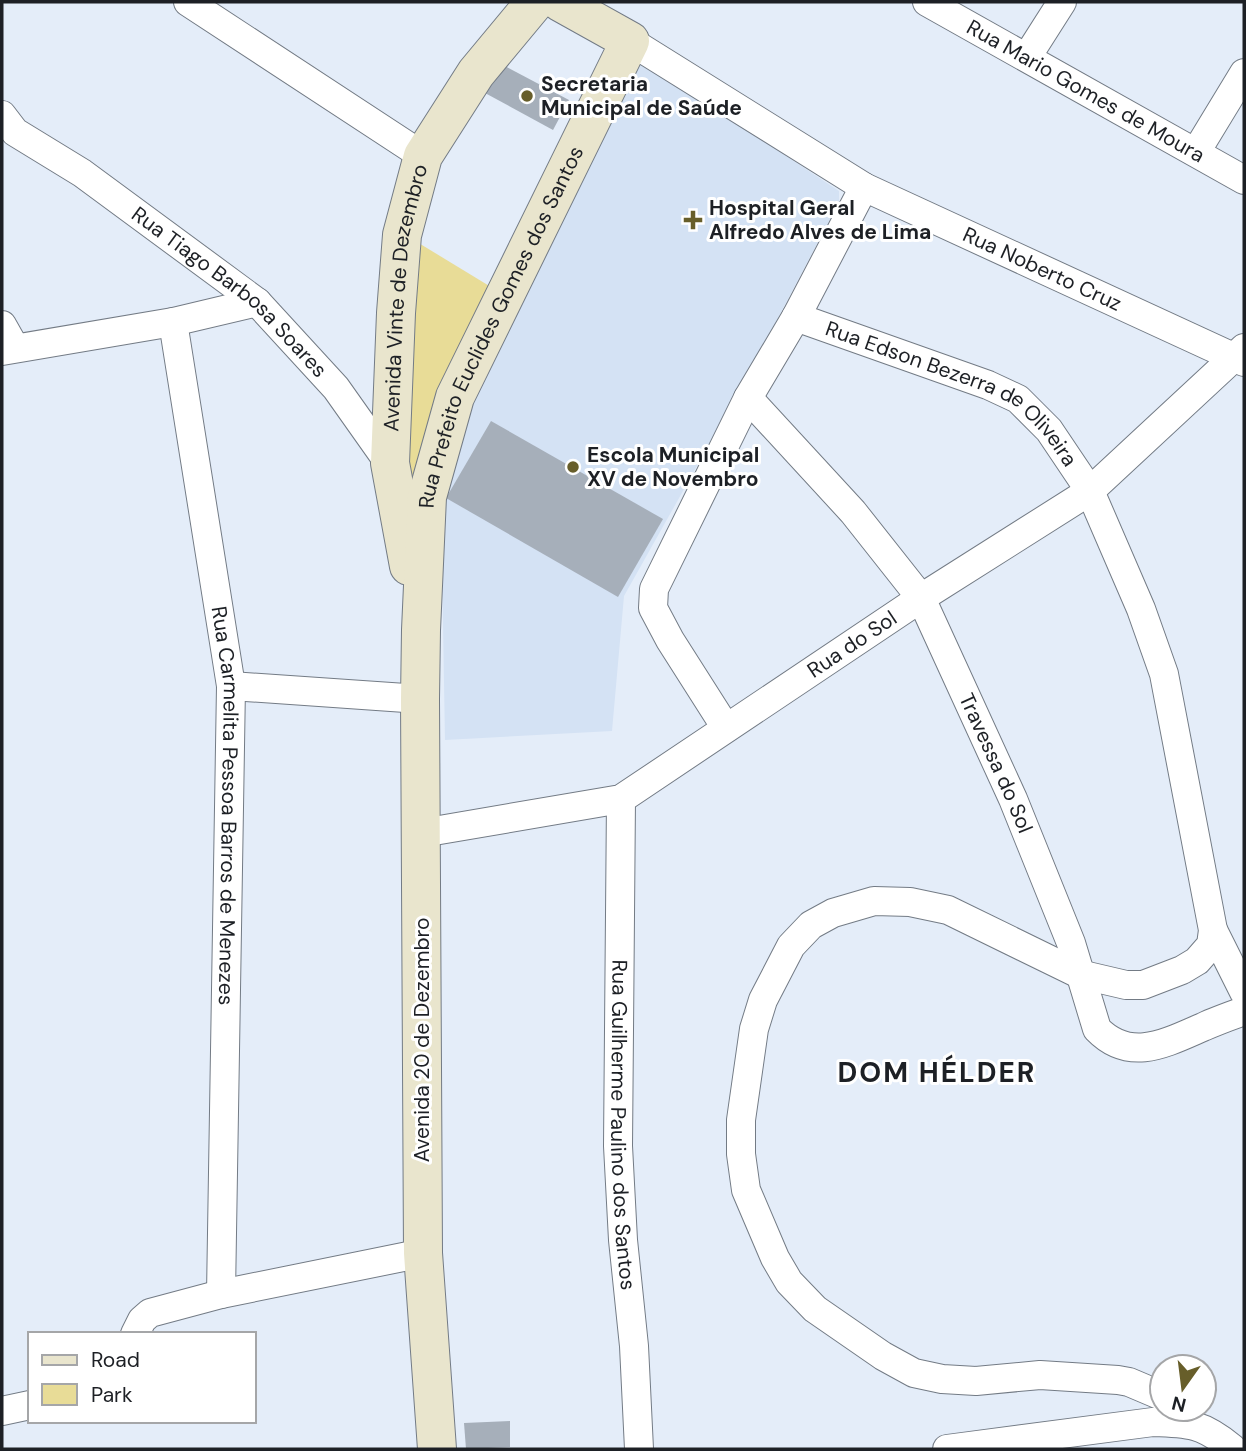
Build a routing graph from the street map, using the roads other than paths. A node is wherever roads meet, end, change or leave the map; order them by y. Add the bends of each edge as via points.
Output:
1 (188, 2) edge
2 (535, 2) edge
3 (560, 2) edge
4 (927, 2) edge
5 (1062, 2) edge
6 (630, 41) junction
7 (1027, 57) junction
8 (1244, 73) edge
9 (6, 128) edge
10 (1196, 152) junction
11 (423, 156) junction
12 (1244, 180) edge
13 (864, 187) junction
14 (257, 302) junction
15 (796, 317) junction
16 (173, 322) junction
17 (6, 341) edge
18 (1241, 356) edge
19 (748, 398) junction
20 (390, 463) junction
21 (1090, 491) junction
22 (427, 503) junction
23 (921, 598) junction
24 (421, 630) junction
25 (231, 686) junction
26 (420, 699) junction
27 (726, 728) junction
28 (621, 799) junction
29 (422, 833) junction
30 (1213, 930) junction
31 (1079, 974) junction
32 (1244, 992) edge
33 (1244, 1011) edge
34 (423, 1253) junction
35 (221, 1294) junction
36 (136, 1332) edge
37 (1148, 1390) edge
38 (28, 1405) edge
39 (2, 1411) edge
40 (1215, 1423) edge
41 (1236, 1448) edge
42 (437, 1449) edge
43 (639, 1449) edge
44 (947, 1449) edge

1 - 11 street
2 - 11 street, Avenida Vinte de Dezembro via 476,73
3 - 6 street
4 - 7 street, Rua Mario Gomes de Moura
5 - 7 street
6 - 13 street, Rua Noberto Cruz
6 - 22 street, Rua Prefeito Euclides Gomes dos Santos via 455,397
7 - 10 street, Rua Mario Gomes de Moura
8 - 10 street
9 - 14 street, Rua Tiago Barbosa Soares via 82,173
10 - 12 street, Rua Mario Gomes de Moura
11 - 20 street, Avenida Vinte de Dezembro via 402,235
13 - 15 street
13 - 18 street, Rua Noberto Cruz
14 - 16 street
14 - 20 street, Rua Tiago Barbosa Soares via 336,388
15 - 19 street
15 - 21 street, Rua Edson Bezerra de Oliveira via 1018,399 1049,430
16 - 17 street
16 - 25 street, Rua Carmelita Pessoa Barros de Menezes
18 - 21 street, Rua do Sol
19 - 23 street, Travessa do Sol via 853,512
19 - 27 street via 657,581 652,601 670,640
20 - 22 street, Rua Tiago Barbosa Soares via 406,489
20 - 24 street, Avenida Vinte de Dezembro
21 - 23 street, Rua do Sol
21 - 30 street, Rua Edson Bezerra de Oliveira via 1142,609 1164,674
22 - 24 street, Rua Prefeito Euclides Gomes dos Santos
23 - 27 street, Rua do Sol
23 - 31 street, Travessa do Sol via 1013,799
24 - 26 street, Avenida 20 de Dezembro
25 - 26 street
25 - 35 street, Rua Carmelita Pessoa Barros de Menezes
26 - 29 street, Avenida 20 de Dezembro
27 - 28 street, Rua do Sol
28 - 29 street, Rua do Sol
28 - 43 street, Rua Guilherme Paulino dos Santos via 618,1146
29 - 34 street, Avenida 20 de Dezembro
30 - 31 street via 1211,945 1197,961 1143,985 1110,983
30 - 32 street, Rua Edson Bezerra de Oliveira
31 - 33 street, Travessa do Sol via 1097,1029 1129,1048 1158,1045
31 - 37 street via 948,910 910,902 874,901 811,925 791,946 763,1000 754,1029 741,1120 746,1190 789,1282 816,1309 914,1373 976,1381 1040,1375 1118,1380
34 - 35 street
34 - 42 street, Avenida 20 de Dezembro
35 - 36 street via 150,1313
38 - 39 street
40 - 41 street
41 - 44 street via 1185,1422 1153,1422

